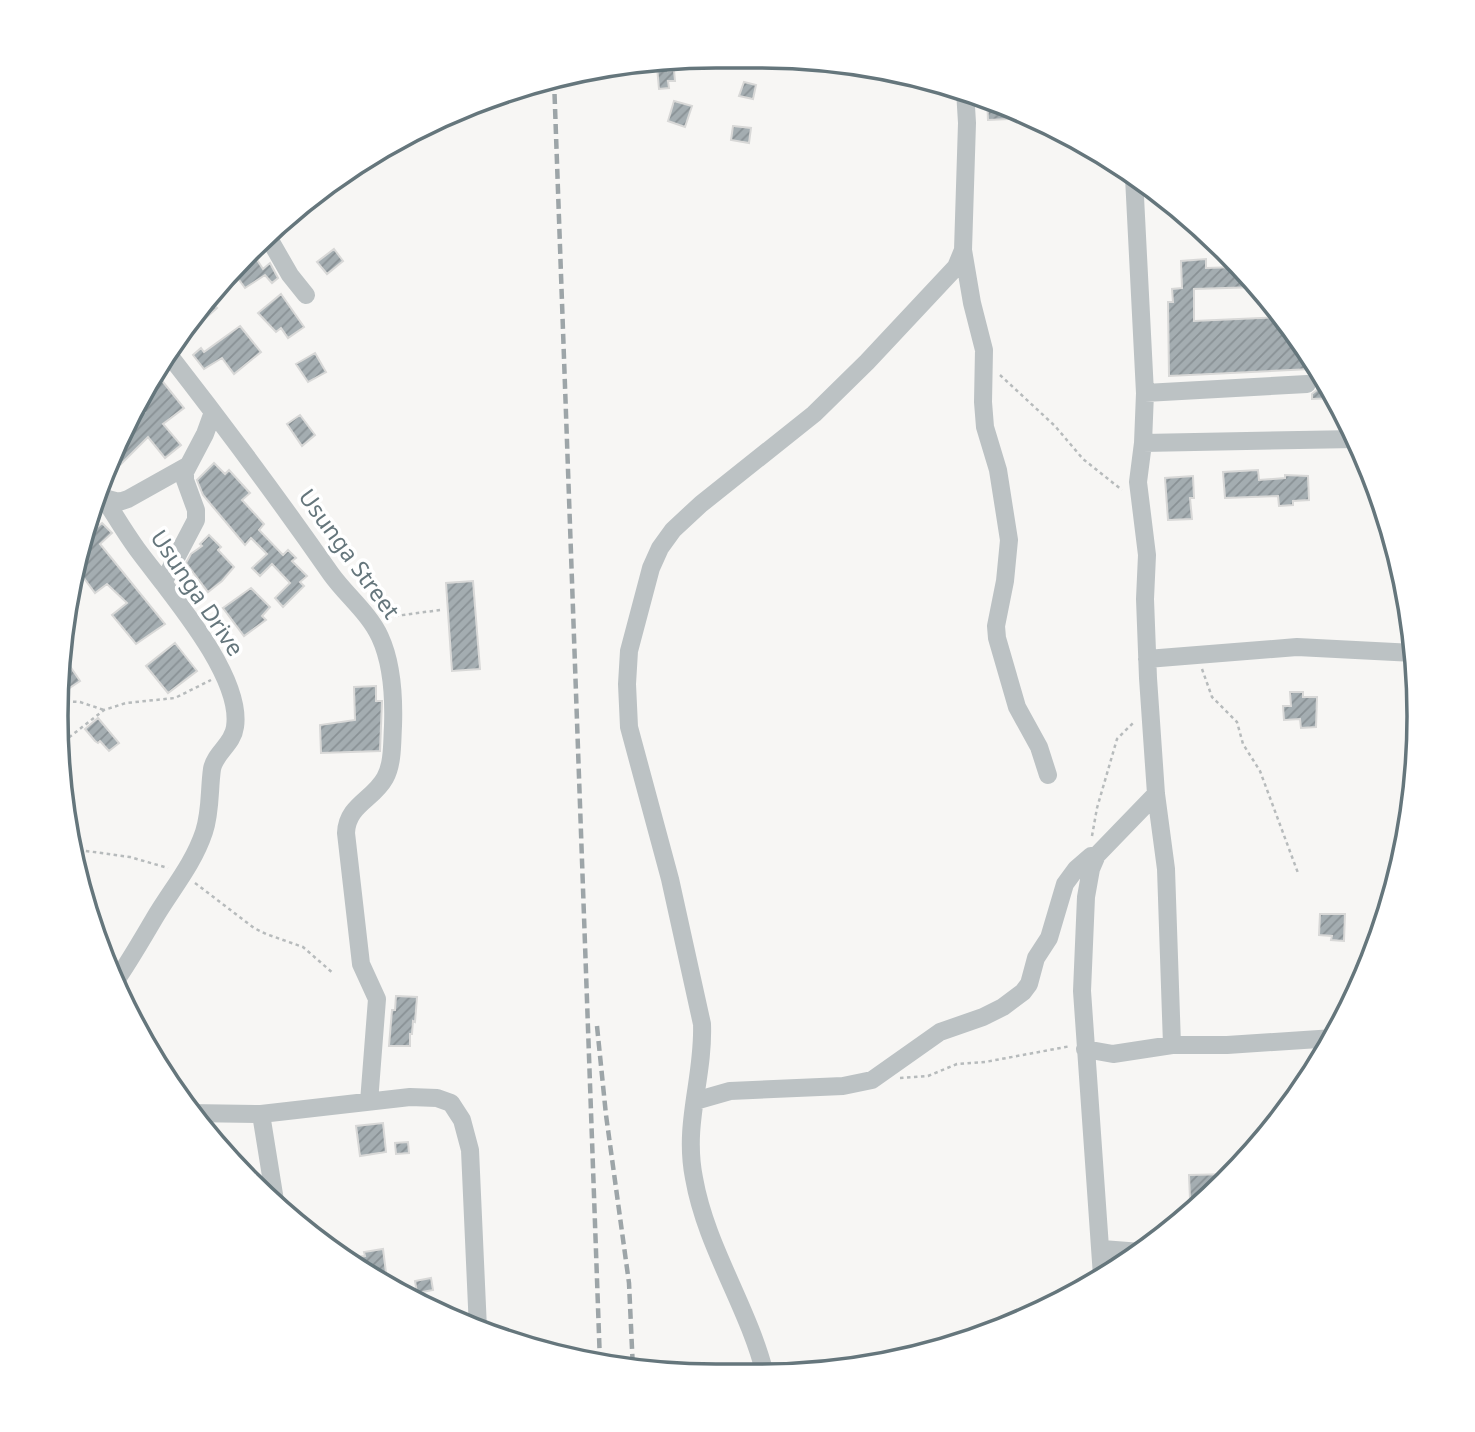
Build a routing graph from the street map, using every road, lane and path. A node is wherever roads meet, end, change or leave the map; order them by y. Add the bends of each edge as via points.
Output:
1 (966, 103) edge
2 (1135, 188) edge
3 (272, 244) edge
4 (962, 255) junction
5 (306, 295) dead end
6 (984, 357) junction
7 (174, 361) edge
8 (1307, 384) dead end
9 (1145, 393) junction
10 (213, 412) junction
11 (1344, 439) edge
12 (1143, 443) junction
13 (187, 466) junction
14 (107, 498) edge
15 (105, 502) edge
16 (1139, 502) junction
17 (163, 583) junction
18 (440, 610) dead end
19 (367, 618) junction
20 (1403, 653) edge
21 (1195, 657) junction
22 (1147, 659) junction
23 (222, 672) junction
24 (69, 701) edge
25 (104, 710) junction
26 (1138, 715) dead end
27 (69, 737) edge
28 (1048, 775) dead end
29 (1156, 794) junction
30 (83, 851) edge
31 (1091, 856) joint
32 (1298, 873) dead end
33 (183, 876) junction
34 (121, 971) edge
35 (334, 974) dead end
36 (1321, 1039) edge
37 (1172, 1045) junction
38 (1085, 1048) junction
39 (1113, 1054) junction
40 (1088, 1074) junction
41 (880, 1076) junction
42 (695, 1101) junction
43 (369, 1102) junction
44 (205, 1113) edge
45 (261, 1114) junction
46 (273, 1188) edge
47 (1102, 1249) junction
48 (1125, 1251) edge
49 (1102, 1265) edge
50 (477, 1318) edge
51 (762, 1364) edge

1 - 4 street
2 - 9 street
3 - 5 street
4 - 6 street
4 - 42 street via 923,303 814,414 673,530 651,568 629,651 629,727 670,879 702,1024
6 - 16 path via 1083,459
6 - 28 street via 983,416 998,470 1009,540 997,638 1017,707
7 - 10 street, Usunga Street
8 - 9 street
9 - 12 street
10 - 13 street
10 - 19 street, Usunga Street
11 - 12 street
12 - 16 street
13 - 14 street via 128,499
13 - 17 street via 185,480 196,520
15 - 17 street, Usunga Drive
16 - 22 street via 1147,555
17 - 23 street, Usunga Drive
18 - 19 path
19 - 43 street, Usunga Street via 380,638 393,693 391,757 385,779 346,823 361,964 377,999
20 - 21 street via 1297,648
21 - 22 street
21 - 32 path via 1212,697 1237,722
22 - 29 street
23 - 25 path via 175,698
23 - 33 street, Usunga Drive via 234,706 235,727 230,743 214,764 204,833
24 - 25 path
25 - 27 path
26 - 31 path via 1114,747 1088,849
29 - 37 street via 1166,869
29 - 38 street via 1097,855 1091,869 1082,991
30 - 33 path via 155,863
31 - 41 street via 1065,884 1049,938 1023,992 993,1013 940,1032
33 - 34 street, Usunga Drive
33 - 35 path via 254,928 303,947
36 - 37 street
37 - 39 street
38 - 39 street
38 - 40 street
38 - 41 path via 966,1062 910,1079
39 - 40 street
40 - 47 street
41 - 42 street via 843,1086 730,1091
42 - 51 street via 690,1141 699,1200
43 - 45 street
43 - 50 street via 437,1098 451,1103 462,1119 470,1150
44 - 45 street
45 - 46 street
47 - 48 street
47 - 49 street

